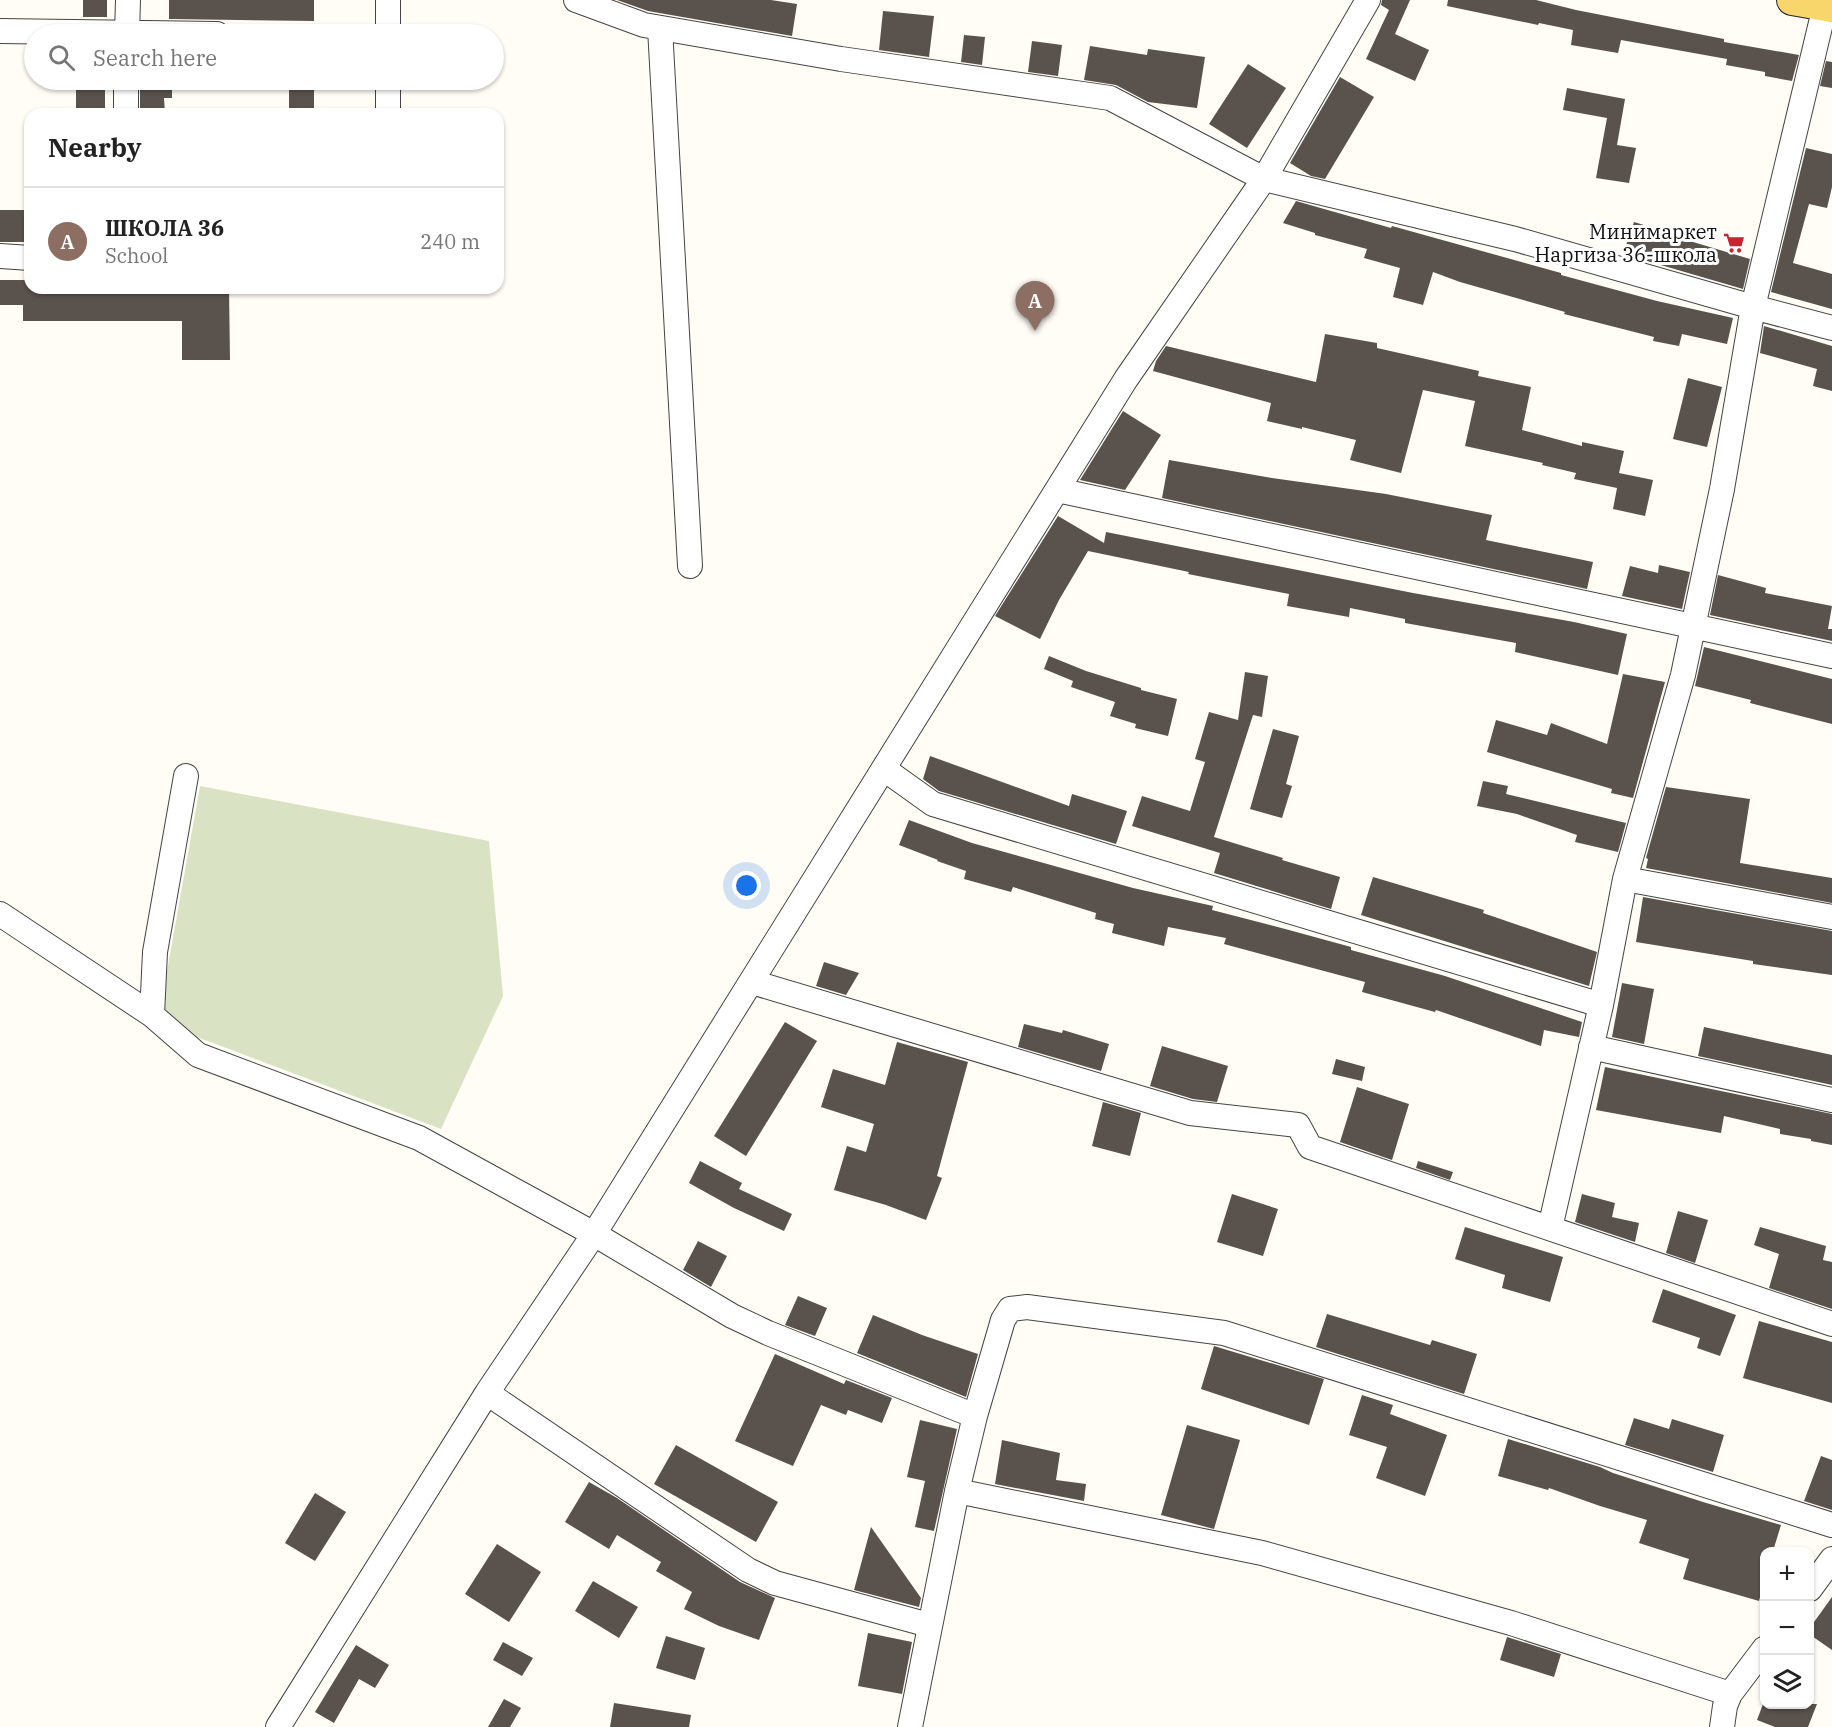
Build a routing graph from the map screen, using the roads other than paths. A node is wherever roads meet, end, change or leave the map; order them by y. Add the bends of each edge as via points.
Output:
1 (128, 0) edge
2 (388, 0) edge
3 (576, 0) edge
4 (1368, 0) edge
5 (1792, 0) edge
6 (1828, 7) edge
7 (127, 24) edge
8 (388, 24) edge
9 (660, 28) junction
10 (0, 31) edge
11 (24, 32) edge
12 (126, 90) edge
13 (388, 90) edge
14 (126, 108) edge
15 (388, 108) edge
16 (1264, 180) junction
17 (0, 256) edge
18 (24, 258) edge
19 (1753, 307) junction
20 (1832, 328) edge
21 (1057, 490) junction
22 (690, 566) dead end
23 (1693, 627) junction
24 (1832, 656) edge
25 (884, 769) junction
26 (186, 776) dead end
27 (1624, 879) junction
28 (0, 914) edge
29 (1832, 917) edge
30 (752, 982) junction
31 (1600, 1005) junction
32 (152, 1015) junction
33 (1591, 1047) junction
34 (1832, 1100) edge
35 (1550, 1228) junction
36 (594, 1234) junction
37 (1832, 1324) edge
38 (487, 1394) junction
39 (975, 1416) junction
40 (957, 1491) junction
41 (1832, 1526) edge
42 (1832, 1559) edge
43 (1814, 1582) edge
44 (928, 1625) junction
45 (1760, 1654) edge
46 (1730, 1694) junction
47 (278, 1727) edge
48 (910, 1727) edge
49 (1722, 1727) edge

1 - 7 street
2 - 8 street
3 - 9 street
4 - 16 street
5 - 6 main road
6 - 19 street
9 - 16 street via 1110,98
9 - 22 street
10 - 11 street
12 - 14 street
13 - 15 street
16 - 19 street via 1515,239
16 - 21 street via 1126,380
17 - 18 street
19 - 20 street
19 - 23 street via 1722,489
21 - 23 street
21 - 25 street
23 - 24 street
23 - 27 street via 1683,675
25 - 30 street
25 - 31 street via 933,804
26 - 32 street via 155,952
27 - 29 street
27 - 31 street
28 - 32 street
30 - 35 street via 1190,1113 1298,1125 1310,1147
30 - 36 street
31 - 33 street
32 - 36 street via 198,1055 419,1138
33 - 34 street
33 - 35 street
35 - 37 street
36 - 38 street
36 - 39 street via 741,1320
38 - 44 street via 748,1570 775,1583
38 - 47 street
39 - 40 street
39 - 41 street via 1003,1320 1010,1309 1027,1307 1224,1333
40 - 44 street
40 - 46 street via 1262,1553 1511,1623
42 - 43 street
44 - 48 street
45 - 46 street
46 - 49 street

